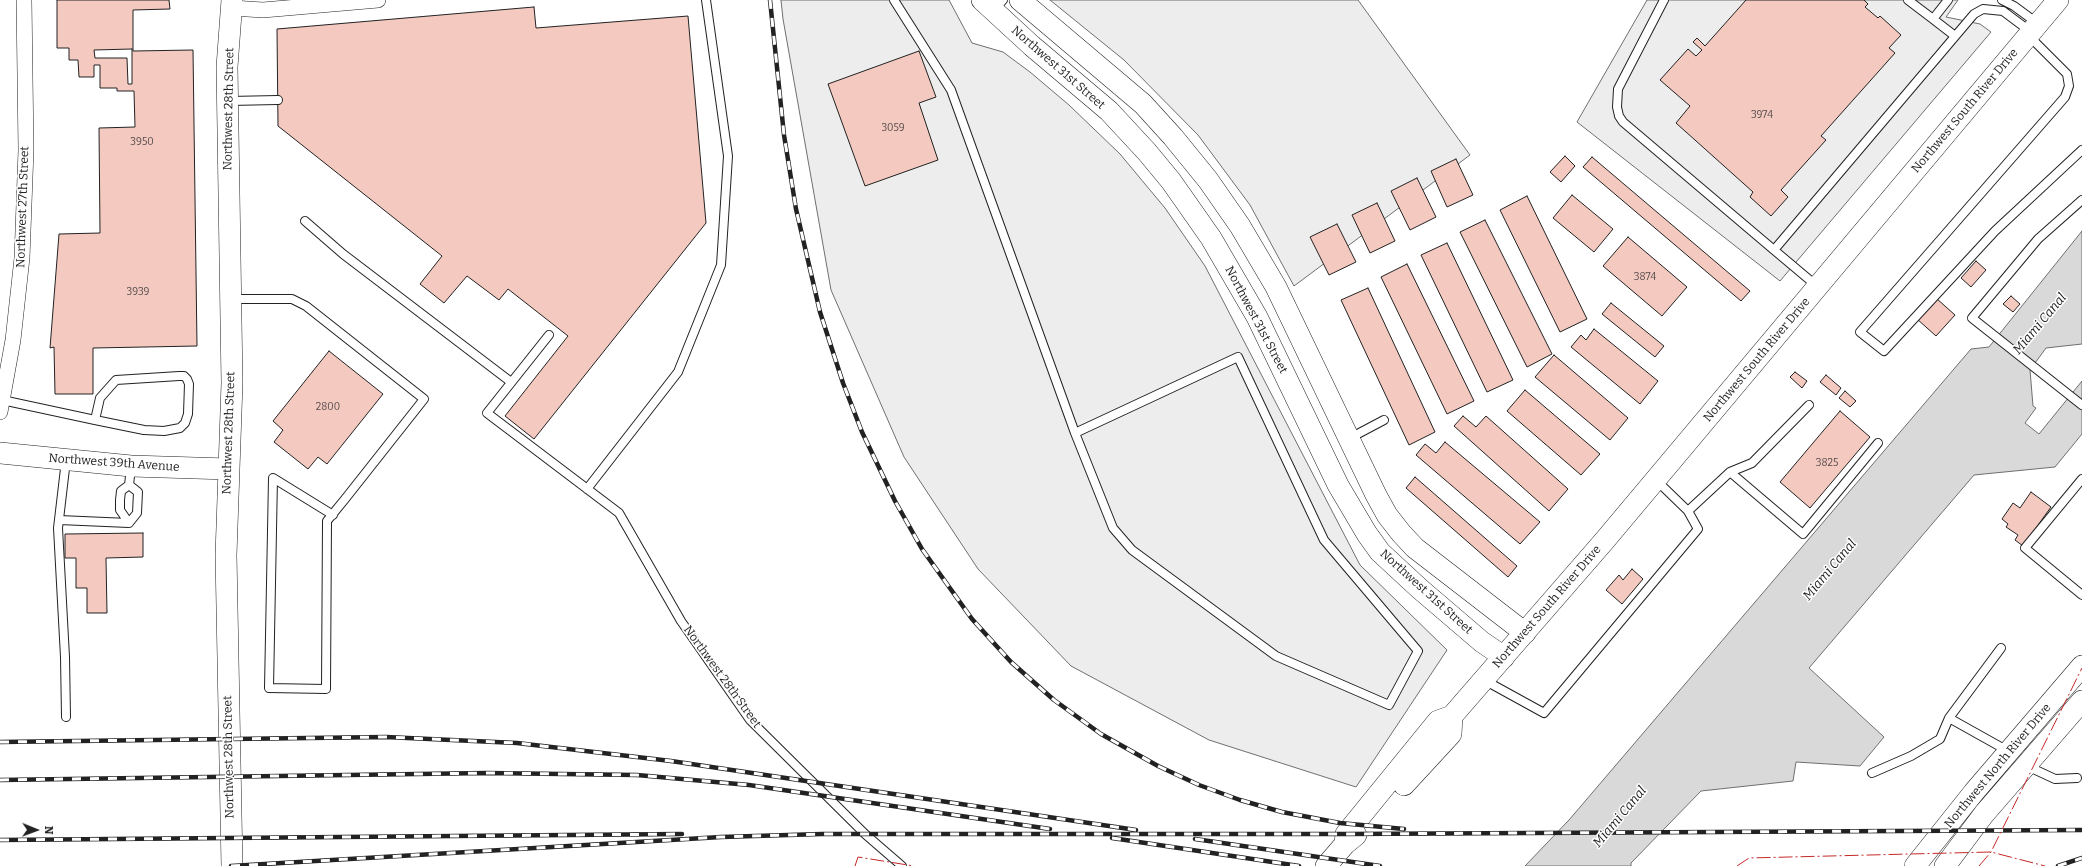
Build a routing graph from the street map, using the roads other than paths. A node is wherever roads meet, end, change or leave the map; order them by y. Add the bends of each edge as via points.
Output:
1 (24, 0) edge
2 (378, 0) edge
3 (706, 0) edge
4 (894, 0) edge
5 (1020, 0) edge
6 (1664, 0) edge
7 (1908, 0) edge
8 (1948, 0) edge
9 (2002, 0) edge
10 (2058, 0) edge
11 (2013, 3) edge
12 (232, 4) edge
13 (993, 4) edge
14 (1933, 19) junction
15 (2032, 30) junction
16 (1955, 36) junction
17 (278, 100) dead end
18 (228, 101) junction
19 (2082, 150) edge
20 (2082, 200) edge
21 (305, 221) dead end
22 (1774, 250) junction
23 (1818, 287) junction
24 (230, 298) junction
25 (549, 335) dead end
26 (511, 382) junction
27 (1809, 405) dead end
28 (1, 406) edge
29 (2082, 406) edge
30 (96, 420) junction
31 (1384, 420) dead end
32 (1075, 433) junction
33 (1349, 438) junction
34 (1878, 443) dead end
35 (1321, 452) junction
36 (0, 453) edge
37 (66, 460) junction
38 (228, 469) junction
39 (1730, 472) junction
40 (130, 475) junction
41 (2082, 479) edge
42 (1656, 480) junction
43 (587, 489) junction
44 (1688, 512) junction
45 (332, 515) junction
46 (59, 520) junction
47 (129, 523) junction
48 (2082, 594) edge
49 (1525, 633) junction
50 (2001, 648) dead end
51 (1504, 657) junction
52 (2082, 666) edge
53 (1484, 680) junction
54 (2082, 701) edge
55 (66, 717) dead end
56 (1949, 718) junction
57 (2009, 751) junction
58 (2026, 765) junction
59 (1872, 773) dead end
60 (2077, 778) dead end
61 (232, 866) edge
62 (902, 866) edge
63 (1326, 866) edge
64 (1915, 866) edge
65 (1945, 866) edge

1 - 28 street, Northwest 27th Street via 26,134 23,250 13,340
2 - 12 street via 263,10
3 - 43 lane via 728,156 721,265 678,372
4 - 32 lane via 950,90
5 - 33 street via 1143,104 1208,180 1276,287
6 - 22 lane via 1618,88 1616,98 1619,116
7 - 14 lane
8 - 14 lane
9 - 11 lane
10 - 15 street, Northwest South River Drive
11 - 15 lane
12 - 18 street, Northwest 28th Street via 227,67
13 - 35 street, Northwest 31st Street via 1109,111 1172,181 1211,238 1257,317
14 - 16 lane
15 - 16 lane via 2003,11 1990,9 1978,11
15 - 19 lane via 2067,74 2069,86 2066,97 1860,332 1884,351 1994,231
15 - 23 street, Northwest South River Drive
16 - 22 lane
17 - 18 lane
18 - 24 street, Northwest 28th Street
20 - 29 lane via 2038,239 1972,318
21 - 26 lane via 343,254
22 - 23 lane
23 - 42 street, Northwest South River Drive
24 - 38 street, Northwest 28th Street via 232,383
24 - 45 lane via 292,299 306,306 424,399
25 - 26 lane
26 - 43 lane via 487,413
27 - 39 lane via 1752,463
28 - 30 lane
30 - 30 lane via 144,430 164,431 180,428 188,414 187,379 179,376 116,380 100,398
31 - 33 lane
32 - 32 lane via 1238,357 1324,540 1418,651 1389,705 1276,656 1132,550 1113,528
33 - 35 street
33 - 49 street via 1376,495 1401,533 1415,548
34 - 39 lane via 1803,534
35 - 51 street, Northwest 31st Street via 1353,514 1380,552 1478,639
36 - 37 street, Northwest 39th Avenue
37 - 40 street, Northwest 39th Avenue
37 - 46 lane
38 - 40 street, Northwest 39th Avenue
38 - 61 street, Northwest 28th Street via 227,609
39 - 44 lane
40 - 47 lane via 138,496 137,513
40 - 47 lane via 121,491 120,510
41 - 48 lane via 2025,548
42 - 44 lane
42 - 49 street, Northwest South River Drive
43 - 62 lane, Northwest 28th Street via 621,516 681,621 750,720 864,834
44 - 53 lane via 1698,529 1544,713
45 - 45 lane via 327,521 326,689 269,688 274,478
46 - 47 lane
46 - 55 lane
49 - 51 street, Northwest South River Drive
50 - 56 lane
51 - 53 street, Northwest South River Drive
52 - 57 street, Northwest North River Drive
53 - 63 street, Northwest South River Drive via 1452,716 1451,734
54 - 58 street, Northwest North River Drive
56 - 57 lane
56 - 59 lane via 1940,739 1912,756
57 - 64 street, Northwest North River Drive
58 - 60 lane via 2055,779
58 - 65 street, Northwest North River Drive via 1984,814

